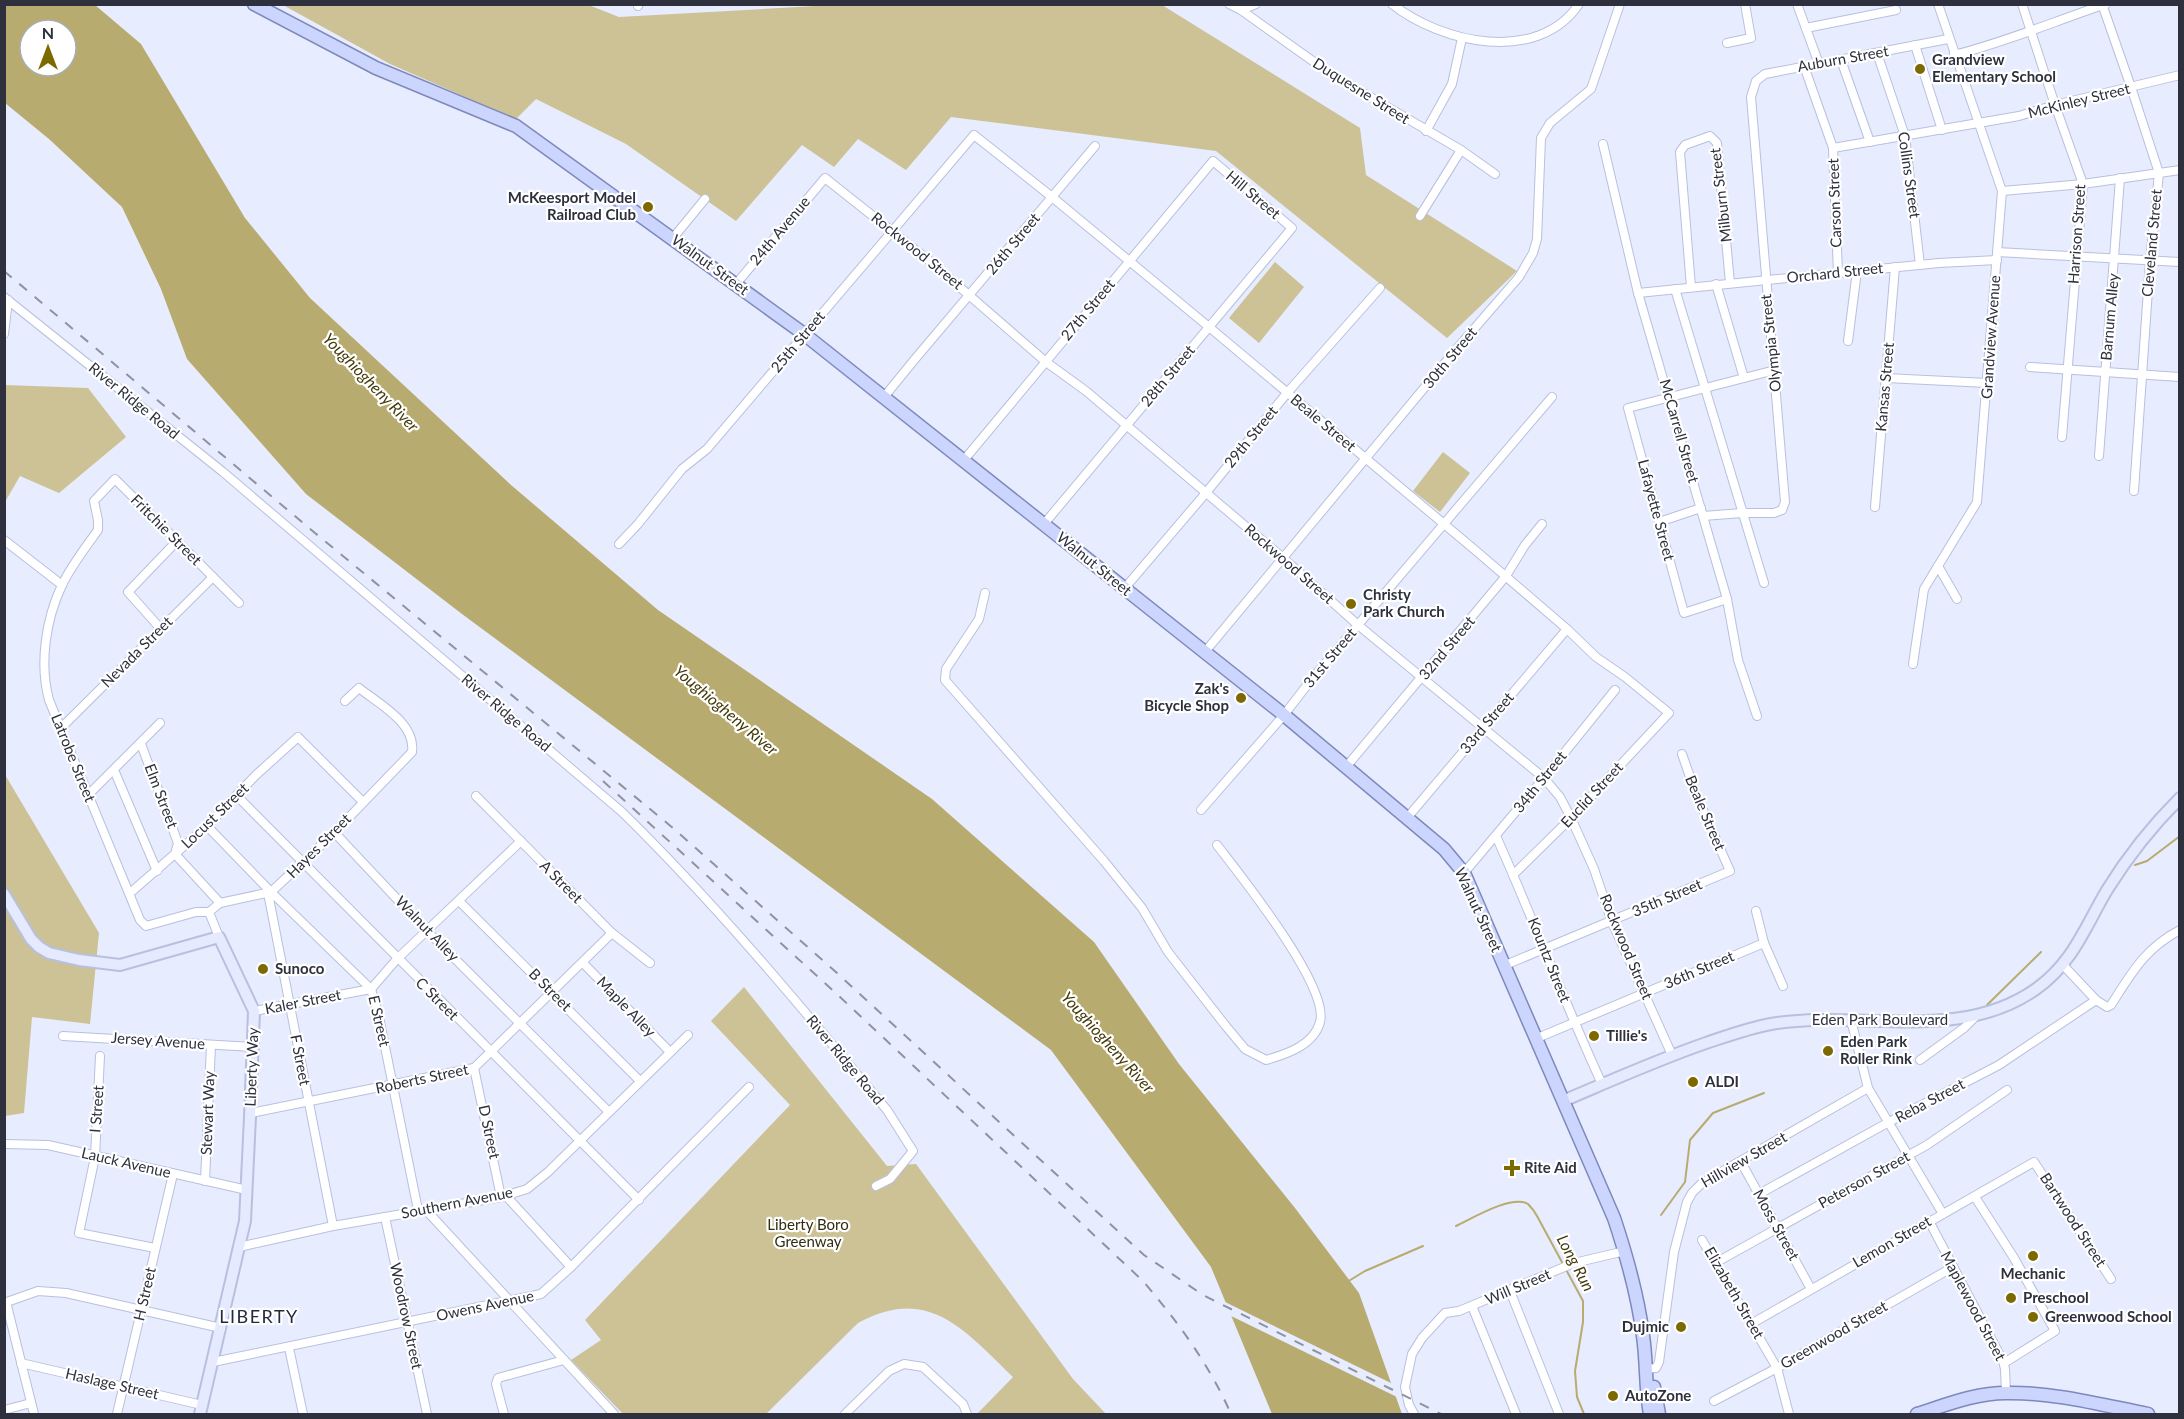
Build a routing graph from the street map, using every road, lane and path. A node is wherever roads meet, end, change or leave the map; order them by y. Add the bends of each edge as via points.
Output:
1 (254, 4) edge
2 (1228, 4) edge
3 (1256, 4) edge
4 (1392, 4) edge
5 (1579, 4) edge
6 (1620, 4) edge
7 (1745, 4) edge
8 (1797, 4) edge
9 (1938, 4) edge
10 (2022, 4) edge
11 (2103, 5) edge
12 (1242, 7) edge
13 (1896, 10) dead end
14 (1806, 28) junction
15 (2031, 30) junction
16 (1462, 38) junction
17 (1948, 39) junction
18 (1727, 43) dead end
19 (1915, 45) junction
20 (1877, 53) junction
21 (1954, 55) junction
22 (1841, 60) junction
23 (1819, 63) junction
24 (1804, 66) junction
25 (2180, 75) edge
26 (2132, 87) junction
27 (1751, 97) joint
28 (2055, 105) junction
29 (1977, 123) junction
30 (1942, 130) junction
31 (1426, 131) junction
32 (974, 135) joint
33 (1905, 136) junction
34 (1870, 142) junction
35 (1603, 144) dead end
36 (1095, 146) dead end
37 (1833, 148) junction
38 (1461, 150) junction
39 (1214, 161) joint
40 (2180, 170) edge
41 (2158, 173) junction
42 (1495, 174) dead end
43 (825, 178) joint
44 (2120, 178) junction
45 (2083, 184) junction
46 (2002, 191) junction
47 (1053, 197) junction
48 (705, 199) dead end
49 (1420, 216) dead end
50 (1292, 228) joint
51 (892, 232) junction
52 (673, 238) junction
53 (1997, 256) junction
54 (2076, 257) junction
55 (2115, 259) junction
56 (2150, 261) junction
57 (1129, 262) junction
58 (2180, 262) edge
59 (1920, 265) junction
60 (1895, 267) junction
61 (1857, 271) junction
62 (1838, 273) junction
63 (1765, 280) junction
64 (1730, 283) junction
65 (736, 284) junction
66 (1716, 285) junction
67 (1691, 287) junction
68 (1380, 288) dead end
69 (1675, 289) junction
70 (1638, 292) junction
71 (970, 295) junction
72 (6, 298) edge
73 (1209, 327) junction
74 (4, 334) edge
75 (804, 334) junction
76 (1848, 341) dead end
77 (1046, 362) junction
78 (2030, 367) dead end
79 (2067, 369) junction
80 (1775, 370) junction
81 (2105, 372) junction
82 (2143, 374) junction
83 (2180, 377) edge
84 (1744, 378) junction
85 (1886, 378) junction
86 (1987, 383) junction
87 (1705, 388) junction
88 (1287, 393) junction
89 (884, 397) junction
90 (1552, 397) dead end
91 (1669, 397) junction
92 (1126, 426) junction
93 (2062, 437) dead end
94 (2099, 456) dead end
95 (1365, 458) junction
96 (964, 460) junction
97 (2134, 491) dead end
98 (1205, 494) junction
99 (94, 501) joint
100 (1875, 507) dead end
101 (1702, 512) junction
102 (1742, 513) junction
103 (1659, 522) junction
104 (1044, 524) junction
105 (1542, 524) dead end
106 (1444, 525) junction
107 (4, 540) edge
108 (177, 541) junction
109 (619, 544) dead end
110 (1282, 558) junction
111 (1938, 566) junction
112 (1506, 576) junction
113 (213, 577) junction
114 (1764, 583) dead end
115 (62, 585) junction
116 (1124, 589) junction
117 (985, 593) dead end
118 (1727, 599) junction
119 (1957, 599) dead end
120 (239, 603) dead end
121 (1358, 625) junction
122 (160, 628) junction
123 (1567, 629) junction
124 (1204, 653) junction
125 (1913, 664) dead end
126 (1423, 677) junction
127 (1615, 690) dead end
128 (345, 701) dead end
129 (1669, 713) joint
130 (1284, 715) junction
131 (1757, 716) dead end
132 (160, 723) dead end
133 (1483, 726) junction
134 (61, 728) junction
135 (141, 744) junction
136 (1682, 754) dead end
137 (1346, 767) junction
138 (114, 770) junction
139 (1544, 778) junction
140 (88, 795) junction
141 (237, 796) junction
142 (476, 796) dead end
143 (2180, 798) edge
144 (363, 802) junction
145 (1201, 810) dead end
146 (1407, 818) junction
147 (1571, 818) junction
148 (207, 826) junction
149 (334, 832) junction
150 (1496, 837) junction
151 (521, 841) junction
152 (1217, 845) dead end
153 (176, 854) junction
154 (302, 863) junction
155 (157, 870) junction
156 (1730, 871) joint
157 (1464, 873) junction
158 (1513, 875) junction
159 (130, 893) junction
160 (269, 893) junction
161 (4, 894) edge
162 (459, 901) junction
163 (220, 903) junction
164 (1756, 911) dead end
165 (209, 912) junction
166 (1612, 922) junction
167 (2180, 930) edge
168 (427, 931) junction
169 (612, 933) junction
170 (219, 937) junction
171 (1764, 943) junction
172 (1543, 949) junction
173 (397, 959) junction
174 (583, 963) junction
175 (650, 963) dead end
176 (2064, 965) junction
177 (1503, 966) junction
178 (1783, 986) dead end
179 (371, 988) junction
180 (553, 992) junction
181 (1645, 993) junction
182 (2096, 1000) junction
183 (289, 1004) junction
184 (255, 1011) junction
185 (1975, 1017) junction
186 (1851, 1020) junction
187 (1573, 1022) junction
188 (522, 1023) junction
189 (688, 1035) dead end
190 (63, 1036) dead end
191 (1534, 1038) junction
192 (211, 1044) junction
193 (253, 1047) junction
194 (670, 1052) junction
195 (492, 1053) junction
196 (1672, 1055) junction
197 (100, 1056) dead end
198 (1920, 1060) dead end
199 (474, 1068) junction
200 (640, 1081) junction
201 (1602, 1084) junction
202 (392, 1086) junction
203 (749, 1087) dead end
204 (1868, 1089) junction
205 (2007, 1090) dead end
206 (1563, 1101) junction
207 (308, 1102) junction
208 (609, 1112) junction
209 (250, 1113) junction
210 (1889, 1122) junction
211 (580, 1140) junction
212 (4, 1144) edge
213 (95, 1156) junction
214 (1907, 1156) junction
215 (1741, 1162) junction
216 (2034, 1162) joint
217 (173, 1174) junction
218 (205, 1181) junction
219 (876, 1186) dead end
220 (247, 1190) junction
221 (1759, 1194) junction
222 (504, 1196) junction
223 (1975, 1197) junction
224 (639, 1200) junction
225 (422, 1210) junction
226 (1942, 1214) junction
227 (385, 1217) junction
228 (1929, 1221) junction
229 (333, 1226) junction
230 (1777, 1228) junction
231 (1702, 1240) dead end
232 (239, 1247) junction
233 (156, 1248) junction
234 (1625, 1251) junction
235 (1717, 1262) junction
236 (571, 1267) junction
237 (1953, 1267) junction
238 (2111, 1278) dead end
239 (1811, 1289) junction
240 (1510, 1291) junction
241 (508, 1301) junction
242 (5, 1303) edge
243 (1472, 1306) junction
244 (141, 1308) junction
245 (408, 1323) junction
246 (1751, 1324) junction
247 (221, 1328) junction
248 (289, 1348) junction
249 (564, 1360) junction
250 (213, 1362) junction
251 (21, 1363) junction
252 (2004, 1363) junction
253 (1777, 1368) junction
254 (1647, 1369) junction
255 (124, 1386) junction
256 (2006, 1393) junction
257 (1714, 1401) dead end
258 (31, 1403) junction
259 (4, 1410) edge
260 (201, 1410) edge
261 (34, 1414) edge
262 (117, 1414) edge
263 (303, 1414) edge
264 (427, 1414) edge
265 (504, 1414) edge
266 (614, 1414) edge
267 (845, 1414) edge
268 (967, 1414) edge
269 (1414, 1414) edge
270 (1516, 1414) edge
271 (1558, 1414) edge
272 (1650, 1414) edge
273 (1659, 1414) edge
274 (1789, 1414) edge
275 (1917, 1414) edge
276 (2148, 1414) edge

1 - 52 main road, Walnut Street via 376,68 516,126
2 - 12 street, Duquesne Street
3 - 12 street
4 - 16 street via 1433,28
5 - 16 street via 1556,26 1521,42
6 - 95 street, 30th Street via 1591,89 1550,123 1541,138 1537,239 1533,253 1519,277
7 - 18 street via 1751,38
8 - 14 street
9 - 17 street, Grandview Avenue
10 - 15 street, Harrison Street
11 - 15 street
11 - 26 street, Cleveland Street
12 - 31 street, Duquesne Street via 1331,74
13 - 14 street
14 - 23 street
15 - 21 street via 1995,45
15 - 28 street, Harrison Street
16 - 31 street via 1452,84
17 - 19 street, Auburn Street
17 - 21 street, Grandview Avenue
19 - 20 street, Auburn Street
19 - 30 street
20 - 22 street, Auburn Street
20 - 33 street, Collins Street
21 - 29 street, Grandview Avenue
22 - 23 street, Auburn Street
22 - 34 street
23 - 24 street, Auburn Street
24 - 27 street, Auburn Street via 1765,74 1756,81
24 - 37 street, Carson Street
25 - 26 street, McKinley Street
26 - 28 street, McKinley Street
26 - 41 street, Cleveland Street
27 - 63 street, Olympia Street
28 - 29 street, McKinley Street
28 - 45 street, Harrison Street
29 - 30 street, McKinley Street
29 - 46 street, Grandview Avenue
30 - 33 street, McKinley Street
31 - 38 street, Duquesne Street
32 - 47 street, Beale Street
32 - 51 street, 25th Street
33 - 34 street, McKinley Street
33 - 59 street, Collins Street
34 - 37 street, McKinley Street
35 - 70 street, McCarrell Street
36 - 47 street, 26th Street
37 - 62 street, Carson Street
38 - 42 street, Duquesne Street
38 - 49 street
39 - 50 street, Hill Street
39 - 57 street, 27th Street
40 - 41 street
41 - 44 street
41 - 56 street, Cleveland Street
43 - 51 street, Rockwood Street
43 - 65 street, 24th Avenue
44 - 45 street
44 - 55 street, Barnum Alley
45 - 46 street
45 - 54 street, Harrison Street
46 - 53 street, Grandview Avenue
47 - 57 street, Beale Street
47 - 71 street, 26th Street
48 - 52 street
50 - 73 street, 28th Street
51 - 71 street, Rockwood Street
51 - 75 street, 25th Street
52 - 65 main road, Walnut Street
53 - 54 street, Orchard Street
53 - 59 street, Orchard Street
53 - 86 street, Grandview Avenue
54 - 55 street, Orchard Street
54 - 79 street, Harrison Street
55 - 56 street, Orchard Street
55 - 81 street, Barnum Alley
56 - 58 street, Orchard Street
56 - 82 street, Cleveland Street
57 - 73 street, Beale Street
57 - 77 street, 27th Street
59 - 60 street, Orchard Street
60 - 61 street, Orchard Street
60 - 85 street, Kansas Street
61 - 62 street, Orchard Street
61 - 76 street
62 - 63 street, Orchard Street
63 - 64 street, Orchard Street
63 - 80 street, Olympia Street
64 - 66 street, Orchard Street
64 - 67 street, Milburn Street via 1717,143 1710,136 1685,145 1680,152
65 - 75 main road, Walnut Street
66 - 67 street, Orchard Street
66 - 84 street
67 - 69 street, Orchard Street
68 - 88 street, 29th Street
69 - 70 street, Orchard Street
69 - 87 street
70 - 91 street, McCarrell Street
71 - 77 street, Rockwood Street
71 - 89 street, 26th Street
72 - 74 street
72 - 219 street, River Ridge Road via 223,472 622,812 660,849 770,971 902,1131 913,1151 890,1179
73 - 88 street, Beale Street
73 - 92 street, 28th Street
75 - 89 main road, Walnut Street
75 - 109 street, 25th Street via 707,450 682,469
77 - 92 street, Rockwood Street
77 - 96 street, 27th Street
78 - 79 street
79 - 81 street
79 - 93 street, Harrison Street
80 - 84 street
80 - 102 street, Olympia Street via 1785,502 1782,510 1774,513
81 - 82 street
81 - 94 street, Barnum Alley
82 - 83 street
82 - 97 street, Cleveland Street
84 - 87 street
85 - 86 street
85 - 100 street, Kansas Street
86 - 111 street, Grandview Avenue via 1977,502
87 - 91 street
87 - 102 street
88 - 95 street, Beale Street
88 - 98 street, 29th Street
89 - 96 main road, Walnut Street
90 - 106 street, 31st Street
91 - 101 street, McCarrell Street
91 - 103 street, Lafayette Street via 1628,408
92 - 98 street, Rockwood Street
92 - 104 street, 28th Street
95 - 106 street, Beale Street
95 - 110 street, 30th Street
96 - 104 main road, Walnut Street
98 - 110 street, Rockwood Street
98 - 116 street, 29th Street
99 - 108 street, Fritchie Street via 115,479
99 - 115 street, Latrobe Street via 98,530
101 - 102 street, Olympia Street
101 - 103 street, Olympia Street
101 - 118 street, McCarrell Street
102 - 114 street
103 - 118 street, Lafayette Street via 1684,613
104 - 116 main road, Walnut Street
105 - 112 street, 32nd Street
106 - 112 street, Beale Street
106 - 121 street, 31st Street
107 - 115 street
108 - 113 street, Fritchie Street
108 - 122 street via 128,592
110 - 121 street, Rockwood Street
110 - 124 street, 30th Street
111 - 119 street
111 - 125 street, Grandview Avenue via 1921,599
112 - 123 street, Beale Street
112 - 126 street, 32nd Street
113 - 120 street, Fritchie Street
113 - 122 street, Nevada Street
115 - 134 street, Latrobe Street via 48,629 44,672 49,700
116 - 124 main road, Walnut Street
117 - 152 street via 979,619 946,669 945,680 1104,861 1142,908 1168,952 1245,1049 1266,1060 1285,1055 1310,1039 1320,1023 1316,992 1265,909
118 - 131 street, McCarrell Street via 1738,660
121 - 126 street, Rockwood Street
121 - 130 street, 31st Street
122 - 134 street, Nevada Street
123 - 129 street, Beale Street via 1596,657
123 - 133 street, 33rd Street
124 - 130 main road, Walnut Street
126 - 133 street, Rockwood Street
126 - 137 street, 32nd Street
127 - 139 street, 34th Street
128 - 144 street, Hayes Street via 359,688 396,717 413,742 412,752
129 - 147 street, Euclid Street
130 - 137 main road, Walnut Street
130 - 145 street, 31st Street
132 - 135 street
133 - 139 street, Rockwood Street
133 - 146 street, 33rd Street
134 - 140 street, Latrobe Street
135 - 138 street
135 - 153 street, Elm Street via 178,843
136 - 156 street, Beale Street
137 - 146 main road, Walnut Street
138 - 140 street
138 - 155 street
139 - 147 street, Rockwood Street
139 - 150 street, 34th Street
140 - 159 street, Latrobe Street
141 - 144 street, Locust Street via 298,737
141 - 148 street, Locust Street
141 - 154 street, C Street
142 - 151 street, A Street
143 - 176 main road, Eden Park Boulevard via 2131,853
144 - 149 street, Hayes Street
146 - 157 main road, Walnut Street via 1444,849
147 - 158 street, Euclid Street
147 - 166 street, Rockwood Street
148 - 153 street, Locust Street
148 - 160 street, E Street
149 - 154 street, Hayes Street
149 - 168 street, Walnut Alley
150 - 157 street, 34th Street
150 - 158 street, Kountz Street
151 - 162 street
151 - 169 street, A Street
153 - 155 street, Locust Street
153 - 163 street
154 - 160 street, Hayes Street
154 - 173 street, C Street
155 - 159 street, Locust Street
156 - 166 street, 35th Street
157 - 177 main road, Walnut Street
158 - 172 street, Kountz Street
159 - 165 street, Latrobe Street via 146,926
160 - 163 street
160 - 179 street, E Street
160 - 183 street, F Street
161 - 170 main road via 39,947 79,960 120,965
162 - 168 street
162 - 180 street, B Street
163 - 165 street
164 - 171 street
165 - 170 street
166 - 172 street, 35th Street
166 - 181 street, Rockwood Street
167 - 182 street via 2143,956 2111,1005 2104,1007
168 - 173 street
168 - 188 street, Walnut Alley
169 - 174 street, Roberts Street
169 - 175 street, A Street
170 - 184 main road, Liberty Way
171 - 178 street
171 - 181 street, 36th Street
172 - 177 street, 35th Street
172 - 187 street, Kountz Street
173 - 179 street
173 - 195 street, C Street
174 - 180 street, Roberts Street
174 - 194 street, Maple Alley
176 - 182 street
176 - 185 main road, Eden Park Boulevard via 2036,989
177 - 191 main road, Walnut Street
179 - 183 street, Kaler Street
179 - 202 street, E Street
180 - 188 street, Roberts Street
180 - 200 street, B Street
181 - 187 street, 36th Street
181 - 196 street, Rockwood Street
182 - 210 street, Reba Street via 1999,1065
183 - 184 street, Kaler Street
183 - 207 street, F Street
184 - 193 main road, Liberty Way
185 - 186 main road, Eden Park Boulevard via 1946,1021
185 - 198 street
186 - 196 main road, Eden Park Boulevard via 1770,1024
186 - 204 street
187 - 191 street, 36th Street
187 - 201 street, Kountz Street
188 - 195 street, Roberts Street
188 - 208 street
189 - 194 street, Southern Avenue
190 - 192 street, Jersey Avenue
191 - 206 main road, Walnut Street
192 - 193 street, Jersey Avenue
192 - 218 street, Stewart Way
193 - 209 main road, Liberty Way
194 - 200 street, Southern Avenue
195 - 199 street, Roberts Street
195 - 211 street, C Street
196 - 201 main road, Eden Park Boulevard
197 - 213 street, I Street
199 - 202 street, Roberts Street
199 - 222 street, D Street
200 - 208 street, Southern Avenue
201 - 206 main road, Eden Park Boulevard
202 - 207 street, Roberts Street
202 - 225 street, E Street
203 - 224 street, Owens Avenue
204 - 210 street
204 - 215 street, Hillview Street
205 - 214 street, Peterson Street
206 - 234 main road, Walnut Street
207 - 209 street, Roberts Street
207 - 229 street, F Street
208 - 211 street, Southern Avenue
209 - 220 main road, Liberty Way
210 - 214 street
210 - 221 street, Reba Street
211 - 222 street, Southern Avenue via 527,1190
211 - 224 street, C Street
212 - 213 street, Lauck Avenue via 48,1145
213 - 217 street, Lauck Avenue
213 - 233 street, I Street via 79,1233
214 - 226 street
214 - 230 street, Peterson Street
215 - 221 street, Moss Street
215 - 254 street, Hillview Street via 1696,1187 1687,1202 1674,1252 1659,1362 1656,1368
216 - 223 street, Lemon Street
216 - 238 street, Bartwood Street
217 - 218 street, Lauck Avenue
217 - 233 street, H Street
218 - 220 street, Lauck Avenue
220 - 232 main road, Liberty Way
221 - 230 street, Moss Street
222 - 225 street, Southern Avenue
222 - 236 street
223 - 226 street, Lemon Street
223 - 252 street via 2055,1331
224 - 236 street, Owens Avenue
225 - 227 street, Southern Avenue
225 - 241 street
226 - 228 street, Lemon Street
227 - 229 street, Southern Avenue
227 - 245 street, Woodrow Street
228 - 237 street, Maplewood Street
228 - 239 street, Lemon Street
229 - 232 street, Southern Avenue
230 - 235 street, Peterson Street
230 - 239 street, Moss Street
231 - 235 street, Elizabeth Street
232 - 247 main road, Liberty Way
233 - 244 street, H Street
234 - 240 street, Will Street via 1574,1263
234 - 254 main road, Walnut Street
235 - 246 street, Elizabeth Street
236 - 241 street, Owens Avenue via 541,1294
237 - 252 street, Maplewood Street
237 - 253 street, Greenwood Street
239 - 246 street, Lemon Street
240 - 243 street, Will Street
240 - 271 street
241 - 245 street, Owens Avenue
241 - 249 street
242 - 244 street via 48,1291
242 - 251 street
243 - 269 street, Will Street via 1445,1313 1412,1354 1405,1387
243 - 270 street
244 - 247 street
244 - 255 street, H Street
245 - 248 street, Owens Avenue
245 - 264 street, Woodrow Street
246 - 253 street, Elizabeth Street
247 - 250 main road, Liberty Way
248 - 250 street, Owens Avenue
248 - 263 street
249 - 265 street via 498,1378
249 - 266 street
250 - 260 main road, Liberty Way
251 - 255 street, Haslage Street
251 - 258 street
252 - 256 street, Maplewood Street
253 - 257 street, Greenwood Street
253 - 274 street, Elizabeth Street
254 - 272 main road, Walnut Street
254 - 273 main road, Walnut Street
255 - 260 street, Haslage Street
255 - 262 street, H Street
256 - 275 main road via 1961,1400
256 - 276 main road via 2066,1398
258 - 259 street
258 - 261 street
267 - 268 street via 889,1371 904,1364 923,1367 963,1404

